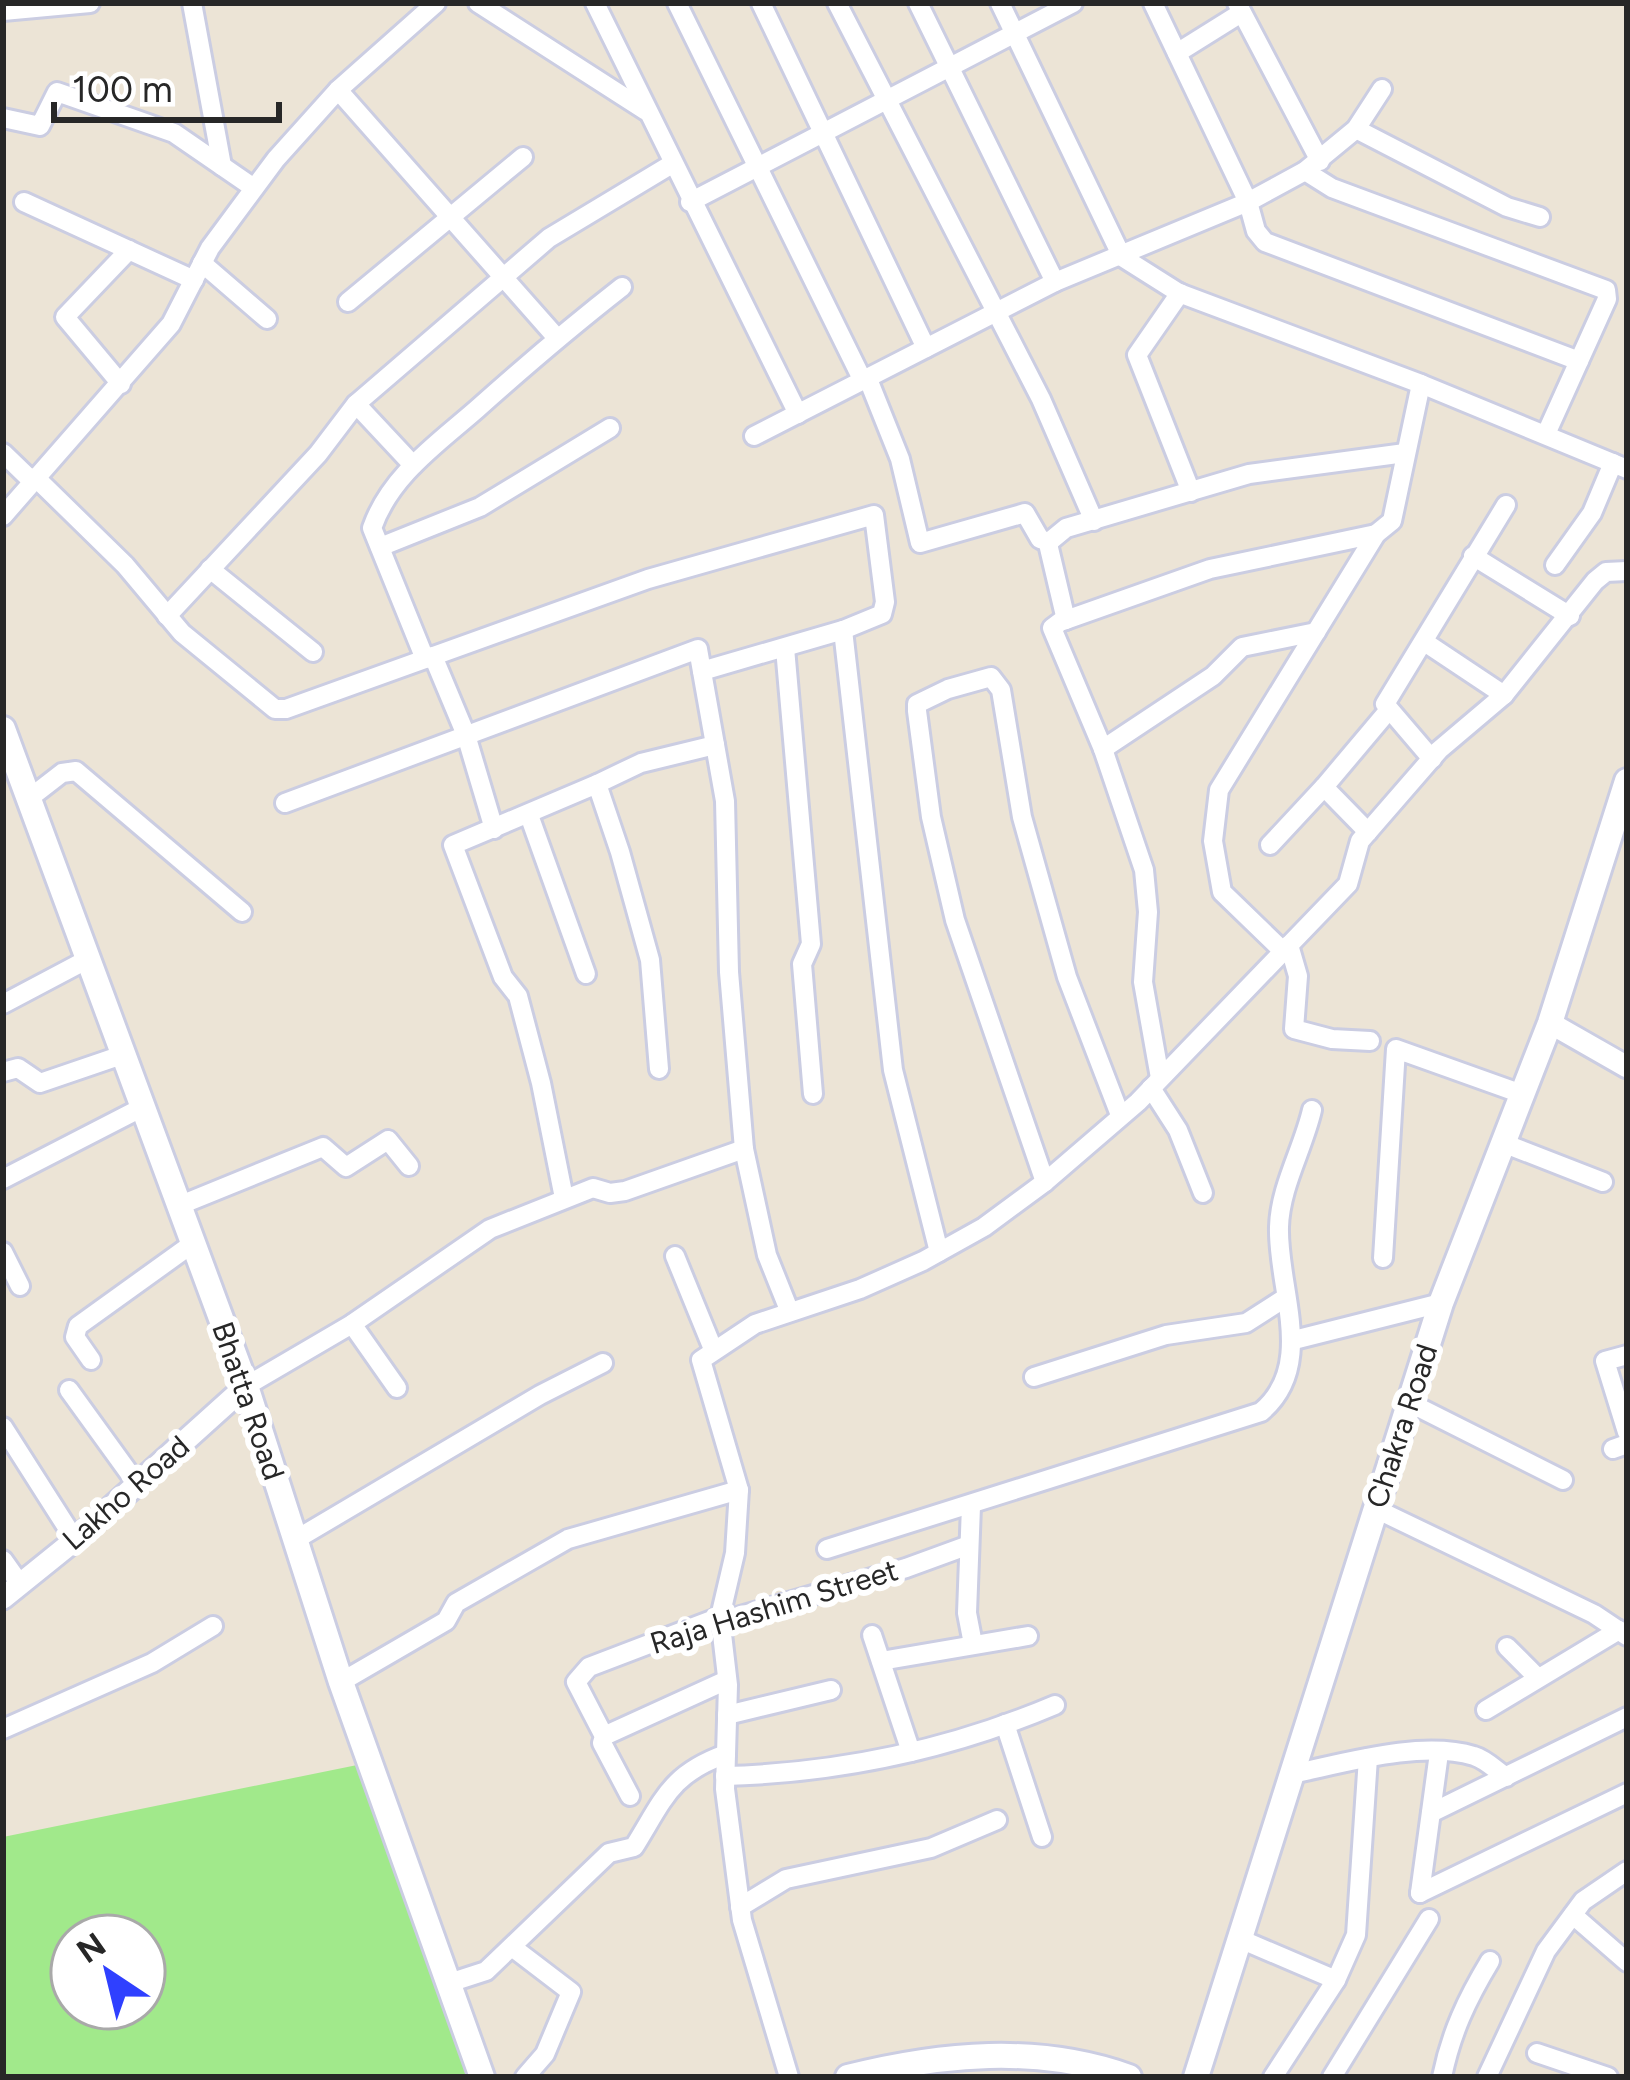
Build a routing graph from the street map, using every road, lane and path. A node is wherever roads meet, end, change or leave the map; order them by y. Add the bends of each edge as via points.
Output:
1 (90, 3) edge
2 (193, 3) edge
3 (436, 3) edge
4 (478, 3) edge
5 (595, 3) edge
6 (677, 3) edge
7 (761, 3) edge
8 (837, 3) edge
9 (918, 3) edge
10 (1000, 3) edge
11 (1073, 3) edge
12 (1153, 3) edge
13 (1239, 8) edge
14 (3, 11) edge
15 (1013, 31) junction
16 (1177, 53) junction
17 (948, 65) junction
18 (1382, 89) dead end
19 (338, 90) junction
20 (885, 98) junction
21 (647, 112) junction
22 (3, 118) edge
23 (1356, 129) junction
24 (824, 130) junction
25 (523, 157) dead end
26 (672, 164) junction
27 (758, 165) junction
28 (222, 166) junction
29 (1312, 166) junction
30 (254, 188) junction
31 (24, 202) dead end
32 (690, 202) junction
33 (1248, 202) junction
34 (452, 217) junction
35 (1540, 217) dead end
36 (129, 250) junction
37 (1122, 257) junction
38 (198, 272) junction
39 (505, 278) junction
40 (1055, 282) junction
41 (622, 287) dead end
42 (1180, 293) junction
43 (348, 302) dead end
44 (994, 312) junction
45 (267, 319) dead end
46 (556, 338) junction
47 (926, 348) junction
48 (1579, 361) junction
49 (865, 380) junction
50 (121, 384) junction
51 (1421, 384) junction
52 (356, 404) junction
53 (798, 414) junction
54 (610, 428) dead end
55 (1546, 434) junction
56 (754, 436) dead end
57 (3, 453) edge
58 (1405, 453) junction
59 (413, 465) junction
60 (1620, 466) edge
61 (34, 479) junction
62 (1191, 492) junction
63 (1506, 506) dead end
64 (3, 516) edge
65 (1094, 521) junction
66 (1376, 534) junction
67 (1049, 542) junction
68 (380, 547) junction
69 (1473, 556) junction
70 (1555, 565) dead end
71 (210, 569) junction
72 (1627, 571) edge
73 (166, 616) junction
74 (1570, 616) junction
75 (1066, 620) junction
76 (843, 630) junction
77 (1316, 632) junction
78 (1426, 643) junction
79 (784, 648) junction
80 (313, 652) dead end
81 (429, 658) junction
82 (702, 671) junction
83 (1504, 695) junction
84 (1388, 711) junction
85 (3, 729) edge
86 (466, 735) junction
87 (715, 745) junction
88 (1103, 749) junction
89 (1432, 758) junction
90 (1627, 781) edge
91 (596, 784) junction
92 (1324, 787) junction
93 (31, 797) junction
94 (285, 803) dead end
95 (529, 815) junction
96 (494, 829) junction
97 (1368, 832) junction
98 (1270, 845) dead end
99 (242, 912) dead end
100 (1286, 948) junction
101 (90, 958) junction
102 (586, 974) dead end
103 (3, 1004) edge
104 (1550, 1023) junction
105 (1370, 1040) dead end
106 (124, 1054) junction
107 (1627, 1066) edge
108 (659, 1070) dead end
109 (3, 1072) edge
110 (1155, 1083) junction
111 (813, 1094) dead end
112 (1522, 1094) junction
113 (143, 1107) junction
114 (1312, 1111) dead end
115 (1120, 1115) junction
116 (1503, 1143) junction
117 (744, 1149) junction
118 (410, 1166) dead end
119 (3, 1179) edge
120 (1045, 1182) junction
121 (1603, 1182) dead end
122 (1203, 1193) dead end
123 (563, 1198) junction
124 (178, 1206) junction
125 (193, 1244) junction
126 (3, 1252) edge
127 (939, 1252) junction
128 (675, 1256) dead end
129 (1383, 1258) dead end
130 (20, 1286) dead end
131 (1285, 1298) junction
132 (1441, 1303) junction
133 (789, 1310) junction
134 (352, 1324) junction
135 (1294, 1340) junction
136 (713, 1349) junction
137 (1627, 1355) edge
138 (91, 1360) dead end
139 (603, 1363) dead end
140 (1034, 1377) dead end
141 (246, 1386) junction
142 (397, 1388) dead end
143 (69, 1390) dead end
144 (1409, 1403) junction
145 (3, 1426) edge
146 (1627, 1432) edge
147 (1563, 1480) dead end
148 (137, 1484) junction
149 (739, 1490) junction
150 (970, 1506) junction
151 (1376, 1509) junction
152 (75, 1540) junction
153 (295, 1540) junction
154 (968, 1545) junction
155 (827, 1549) dead end
156 (3, 1560) edge
157 (11, 1591) edge
158 (720, 1617) junction
159 (213, 1626) dead end
160 (1623, 1633) edge
161 (872, 1634) dead end
162 (1028, 1636) dead end
163 (974, 1644) junction
164 (1507, 1647) dead end
165 (881, 1661) junction
166 (1538, 1678) junction
167 (728, 1680) junction
168 (341, 1682) junction
169 (831, 1690) dead end
170 (1055, 1705) dead end
171 (1486, 1710) dead end
172 (727, 1715) junction
173 (1627, 1717) edge
174 (1005, 1724) junction
175 (3, 1729) edge
176 (604, 1736) junction
177 (911, 1752) junction
178 (1439, 1753) junction
179 (726, 1754) junction
180 (1368, 1758) junction
181 (1292, 1774) junction
182 (725, 1776) junction
183 (1506, 1777) junction
184 (1627, 1793) edge
185 (630, 1796) dead end
186 (1431, 1813) junction
187 (997, 1820) dead end
188 (1042, 1837) dead end
189 (1627, 1871) edge
190 (740, 1907) junction
191 (1573, 1915) junction
192 (1429, 1919) dead end
193 (1240, 1939) junction
194 (512, 1947) junction
195 (1490, 1961) dead end
196 (1627, 1962) edge
197 (1336, 1980) junction
198 (449, 1983) junction
199 (1537, 2053) dead end
200 (482, 2077) edge
201 (525, 2077) edge
202 (789, 2077) edge
203 (848, 2077) edge
204 (1129, 2077) edge
205 (1196, 2077) edge
206 (1273, 2077) edge
207 (1332, 2077) edge
208 (1442, 2077) edge
209 (1486, 2077) edge
210 (1608, 2077) edge

1 - 14 street
2 - 28 street
3 - 19 street
4 - 21 street
5 - 21 street
6 - 27 street
7 - 24 street
8 - 20 street
9 - 17 street
10 - 15 street
11 - 15 street
12 - 16 street
13 - 16 street
13 - 29 street
15 - 17 street
15 - 37 street
16 - 33 street
17 - 20 street
17 - 40 street
18 - 23 street
19 - 30 street
19 - 34 street
20 - 24 street
20 - 44 street
21 - 26 street
22 - 28 street via 40,126 57,92 174,133
23 - 29 street
23 - 35 street
24 - 27 street
24 - 47 street
25 - 34 street
26 - 32 street
26 - 39 street via 549,238
27 - 32 street
27 - 49 street
28 - 30 street
29 - 33 street
29 - 48 street via 1332,188 1606,290
30 - 38 street
31 - 36 street
32 - 53 street
33 - 37 street
33 - 48 street via 1265,242
34 - 39 street
34 - 43 street
36 - 38 street
36 - 50 street via 65,316
37 - 40 street
37 - 42 street
38 - 45 street
38 - 50 street via 171,325
39 - 46 street
39 - 52 street
40 - 44 street
41 - 46 street
42 - 51 street
42 - 62 street via 1137,355
44 - 47 street
44 - 65 street
46 - 59 street
47 - 49 street
48 - 55 street
49 - 53 street
49 - 67 street via 900,459 920,543 1025,513
50 - 61 street
51 - 55 street
51 - 58 street
52 - 59 street
52 - 71 street
53 - 56 street
54 - 68 street via 480,507
55 - 60 street
57 - 61 street
58 - 62 street via 1249,474
58 - 66 street via 1392,521
59 - 68 street via 380,505 372,528
60 - 70 street
61 - 64 street
61 - 73 street
62 - 65 street
63 - 69 street
65 - 67 street
66 - 75 street via 1210,569
66 - 77 street
67 - 75 street
68 - 81 street
69 - 74 street
69 - 78 street
71 - 73 street
71 - 80 street
72 - 74 street via 1594,581
73 - 81 street via 275,709
74 - 83 street
75 - 88 street via 1052,628 1053,639
76 - 79 street
76 - 81 street via 882,614 874,515 648,579
76 - 127 street via 893,1070
77 - 88 street via 1249,643 1214,676
77 - 100 street via 1219,790 1213,841 1222,892
78 - 83 street
78 - 84 street via 1385,704
79 - 82 street
79 - 111 street via 811,944 802,964
81 - 86 street
82 - 86 street via 698,649
82 - 87 street
83 - 89 street
84 - 89 street
84 - 92 street
85 - 93 main road, Bhatta Road
86 - 94 street
86 - 96 street
87 - 91 street
87 - 117 street
88 - 110 street via 1144,870 1143,982
89 - 97 street
90 - 104 main road, Chakra Road
91 - 95 street
91 - 108 street via 650,960
92 - 97 street
92 - 98 street
93 - 99 street via 76,771
93 - 101 main road, Bhatta Road
95 - 96 street
95 - 102 street
96 - 123 street via 453,845 500,970 518,996
97 - 100 street via 1348,884
100 - 105 street via 1298,976 1294,1029
100 - 110 street
101 - 103 street
101 - 106 main road, Bhatta Road
104 - 107 street
104 - 112 main road, Chakra Road
106 - 109 street via 40,1084 18,1068
106 - 113 main road, Bhatta Road
110 - 115 street
110 - 122 street
112 - 116 main road, Chakra Road
112 - 129 street via 1396,1049
113 - 119 street
113 - 124 main road, Bhatta Road
114 - 131 street via 1279,1226
115 - 120 street
115 - 120 street via 1067,977 1022,818 1001,690 992,677 929,697 917,711 955,920
116 - 121 street
116 - 132 main road, Chakra Road
117 - 123 street via 626,1191 598,1186
117 - 133 street via 767,1255
118 - 124 street via 388,1140 346,1167 323,1147
120 - 127 street
123 - 134 street via 490,1229
124 - 125 main road, Bhatta Road
125 - 138 street via 78,1326 74,1336
125 - 141 main road, Bhatta Road
126 - 130 street
127 - 133 street
128 - 136 street
131 - 135 street
131 - 140 street via 1246,1322 1166,1335
132 - 135 street
132 - 144 main road, Chakra Road
133 - 136 street
134 - 141 street
134 - 142 street
135 - 150 street via 1284,1384 1261,1412
136 - 149 street via 700,1366
137 - 146 street via 1605,1361
139 - 153 street
141 - 148 street, Lakho Road
141 - 153 main road, Bhatta Road
143 - 148 street
144 - 147 street
144 - 151 main road, Chakra Road
145 - 152 street
148 - 152 street, Lakho Road
149 - 158 street
149 - 168 street via 568,1539
150 - 154 street
150 - 155 street
151 - 160 street
151 - 181 main road, Chakra Road
152 - 157 street, Lakho Road
153 - 168 main road, Bhatta Road
154 - 158 street, Raja Hashim Street
154 - 163 street
156 - 157 street
158 - 167 street
158 - 176 street, Raja Hashim Street via 589,1667 576,1682
159 - 175 street via 152,1663
160 - 166 street
161 - 165 street
162 - 163 street
163 - 165 street
164 - 166 street
165 - 177 street
166 - 171 street
167 - 172 street
167 - 176 street
168 - 198 main road, Bhatta Road
169 - 172 street
170 - 174 street
172 - 179 street
173 - 183 street
174 - 177 street
174 - 188 street
176 - 185 street
177 - 182 street
178 - 180 street
178 - 183 street via 1478,1756
178 - 186 street
179 - 182 street
179 - 194 street via 692,1766 634,1847 609,1852
180 - 181 street
180 - 197 street via 1356,1935
181 - 193 main road, Chakra Road
182 - 190 street
183 - 186 street
184 - 186 street via 1420,1893
187 - 190 street via 931,1848 786,1879
189 - 191 street
190 - 202 street
191 - 196 street
191 - 209 street via 1546,1952
192 - 207 street
193 - 197 street
193 - 205 main road, Chakra Road
194 - 198 street via 486,1971
194 - 201 street via 572,1992 545,2054
195 - 208 street via 1466,2000
197 - 206 street
198 - 200 main road, Bhatta Road
199 - 210 street
203 - 204 main road via 999,2054 1088,2062

